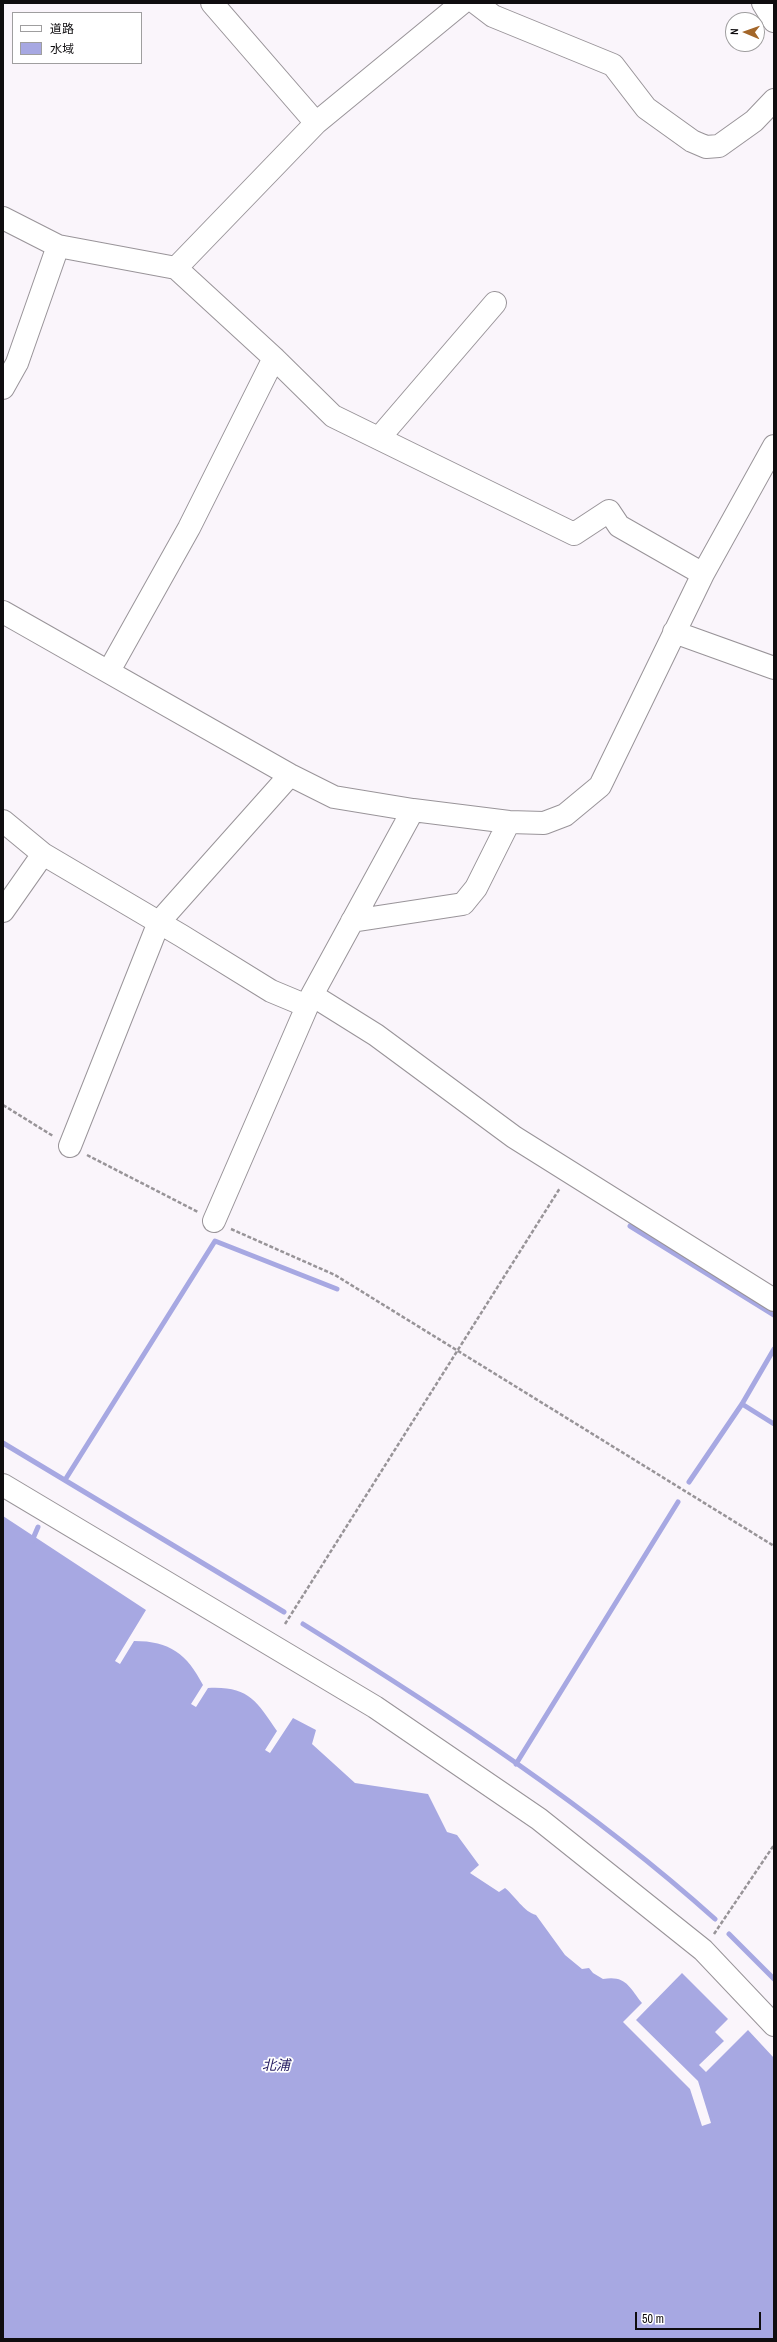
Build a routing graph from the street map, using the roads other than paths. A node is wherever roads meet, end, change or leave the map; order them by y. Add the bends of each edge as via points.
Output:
1 (212, 3) edge
2 (462, 3) edge
3 (476, 3) edge
4 (763, 3) edge
5 (774, 21) edge
6 (774, 100) edge
7 (316, 123) junction
8 (3, 218) edge
9 (58, 246) junction
10 (176, 268) junction
11 (495, 303) dead end
12 (274, 358) junction
13 (3, 388) edge
14 (379, 438) junction
15 (774, 446) edge
16 (703, 574) junction
17 (3, 612) edge
18 (674, 632) junction
19 (774, 668) edge
20 (109, 671) junction
21 (290, 775) junction
22 (413, 810) junction
23 (3, 821) edge
24 (509, 822) junction
25 (43, 854) junction
26 (3, 911) edge
27 (352, 921) junction
28 (159, 922) junction
29 (310, 1000) junction
30 (70, 1146) road end
31 (214, 1221) road end
32 (774, 1300) edge
33 (3, 1485) edge
34 (774, 2025) edge

1 - 7 street
2 - 7 street
3 - 6 street via 493,16 613,65 646,108 692,141 706,147 720,146 754,121
4 - 5 street
7 - 10 street
8 - 9 street
9 - 10 street
9 - 13 street via 17,363
10 - 12 street
11 - 14 street
12 - 14 street via 333,416
12 - 20 street via 189,528
14 - 16 street via 574,534 609,511 619,526
15 - 16 street
16 - 18 street
17 - 20 street
18 - 19 street
18 - 24 street via 600,786 565,815 544,823
20 - 21 street
21 - 22 street via 334,797
21 - 28 street
22 - 24 street
22 - 27 street
23 - 25 street
24 - 27 street via 476,888 463,904
25 - 26 street
25 - 28 street
27 - 29 street
28 - 29 street via 271,991
28 - 30 street
29 - 31 street
29 - 32 street via 376,1035 514,1137
33 - 34 street via 375,1707 539,1819 703,1950

